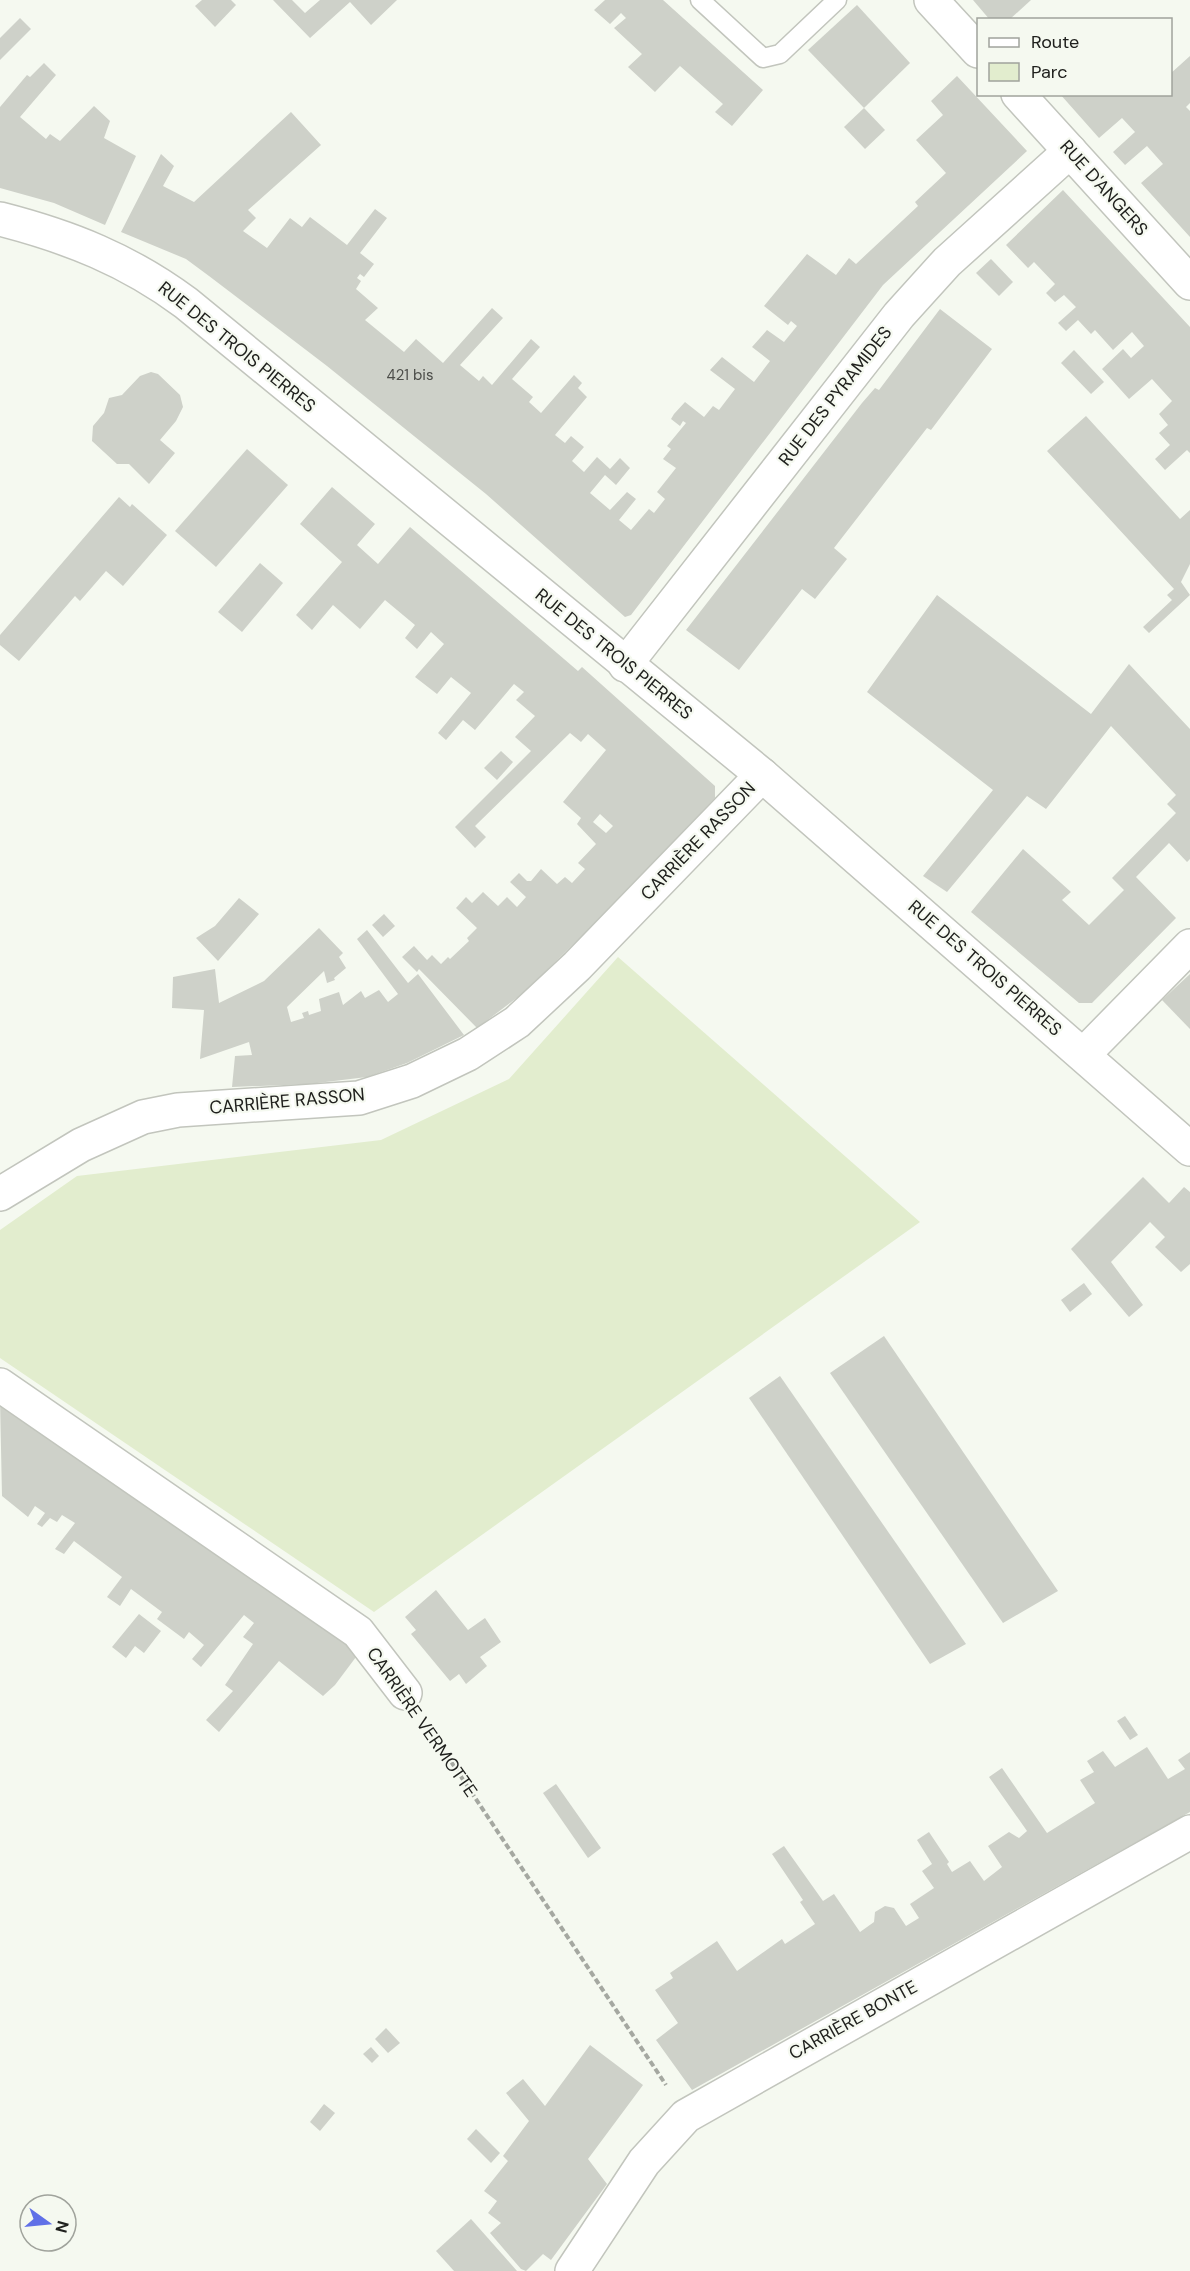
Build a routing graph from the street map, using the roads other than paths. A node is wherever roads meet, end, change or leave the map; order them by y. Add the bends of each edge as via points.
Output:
1 (700, 0) edge
2 (837, 0) edge
3 (931, 0) edge
4 (977, 50) edge
5 (1020, 96) edge
6 (1070, 151) junction
7 (0, 219) edge
8 (1190, 283) edge
9 (625, 664) junction
10 (762, 774) junction
11 (1190, 946) edge
12 (1084, 1054) junction
13 (1190, 1149) edge
14 (0, 1194) edge
15 (0, 1385) edge
16 (405, 1693) road end
17 (1190, 1832) edge
18 (572, 2271) edge

1 - 2 lane via 763,58 780,54
3 - 4 street
5 - 6 street, RUE D'ANGERS
6 - 8 street, RUE D'ANGERS
6 - 9 street, RUE DES PYRAMIDES via 947,262 899,315
7 - 9 street, RUE DES TROIS PIERRES via 94,249 160,285
9 - 10 street, RUE DES TROIS PIERRES
10 - 12 street, RUE DES TROIS PIERRES
10 - 14 street, CARRIÈRE RASSON via 577,966 517,1022 468,1054 412,1081 359,1098 178,1110 143,1117 81,1145
11 - 12 street
12 - 13 street, RUE DES TROIS PIERRES
15 - 16 street, CARRIÈRE VERMOTTE via 358,1632
17 - 18 street, CARRIÈRE BONTE via 686,2116 644,2162

